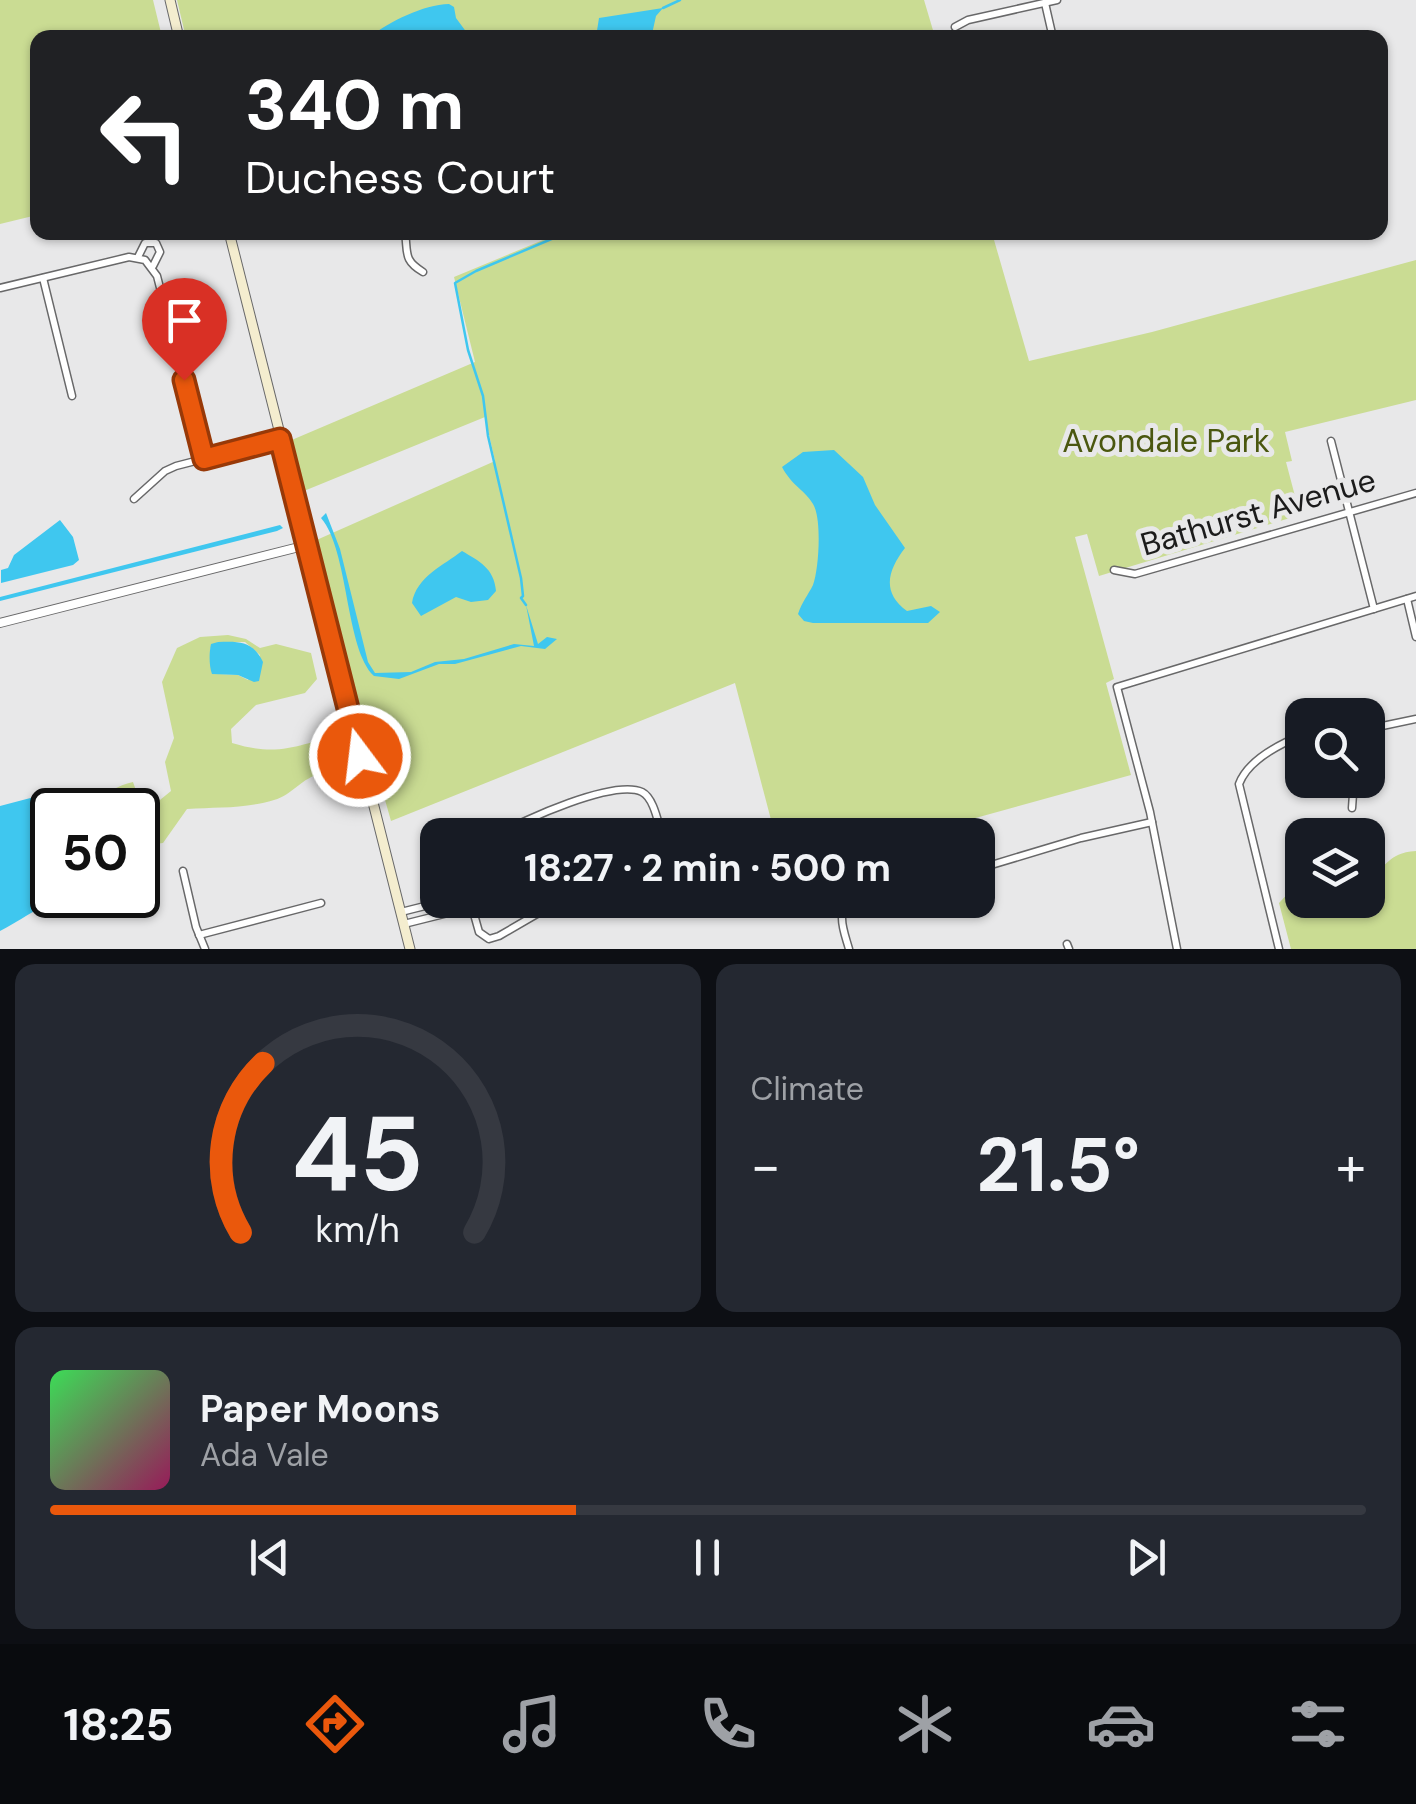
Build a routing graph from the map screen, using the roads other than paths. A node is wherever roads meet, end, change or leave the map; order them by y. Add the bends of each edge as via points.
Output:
1 (170, 0) edge
2 (1058, 0) edge
3 (1045, 3) junction
4 (955, 27) dead end
5 (177, 30) edge
6 (1051, 30) edge
7 (233, 240) edge
8 (405, 240) edge
9 (142, 258) junction
10 (152, 266) junction
11 (423, 272) dead end
12 (43, 278) junction
13 (0, 288) edge
14 (72, 396) dead end
15 (280, 439) junction
16 (1330, 441) dead end
17 (204, 459) junction
18 (1416, 493) edge
19 (134, 499) dead end
20 (1348, 510) junction
21 (307, 544) junction
22 (1114, 570) dead end
23 (1416, 596) edge
24 (1407, 599) junction
25 (1374, 608) junction
26 (0, 622) edge
27 (1416, 637) edge
28 (1416, 720) edge
29 (1385, 726) edge
30 (1285, 744) edge
31 (1353, 798) edge
32 (1352, 808) dead end
33 (533, 818) edge
34 (656, 818) edge
35 (1152, 822) junction
36 (995, 864) edge
37 (182, 871) dead end
38 (321, 903) dead end
39 (420, 907) edge
40 (401, 912) junction
41 (423, 918) edge
42 (475, 918) edge
43 (529, 918) edge
44 (843, 918) edge
45 (404, 924) junction
46 (198, 935) junction
47 (205, 949) edge
48 (410, 949) edge
49 (849, 949) edge
50 (1177, 949) edge
51 (1279, 949) edge

1 - 5 main road
2 - 3 street
3 - 4 street
3 - 6 street
7 - 15 main road
8 - 11 street via 409,264
9 - 10 street
9 - 10 street via 146,243 156,243 160,252
9 - 12 street
10 - 17 street
12 - 13 street
12 - 14 street
15 - 17 street
15 - 21 main road
16 - 20 street
17 - 19 street via 164,471
18 - 20 street, Bathurst Avenue
20 - 22 street, Bathurst Avenue via 1135,574
20 - 25 street
21 - 26 street
21 - 40 main road
23 - 24 street
24 - 25 street
24 - 27 street
25 - 35 street via 1117,688
28 - 29 street
30 - 51 street via 1240,780
31 - 32 street
33 - 34 street via 635,791 648,798
35 - 36 street
35 - 50 street
37 - 46 street
38 - 46 street
39 - 40 street
40 - 45 main road
41 - 45 street
42 - 43 street via 479,932 492,939
44 - 49 street
45 - 48 main road
46 - 47 street

